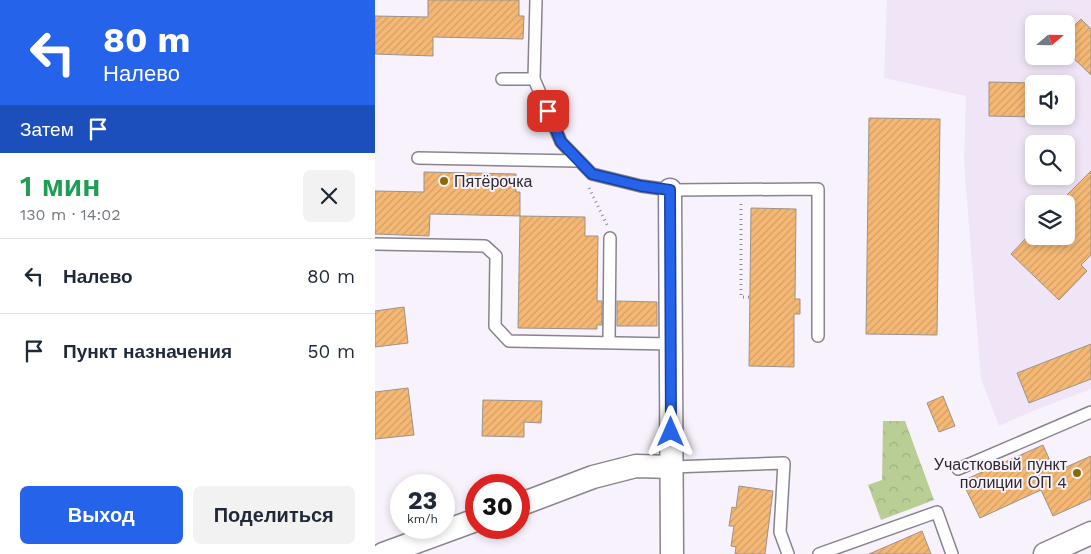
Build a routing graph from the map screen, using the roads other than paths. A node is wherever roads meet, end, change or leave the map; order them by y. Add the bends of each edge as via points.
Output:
1 (536, 0) edge
2 (503, 79) dead end
3 (535, 79) junction
4 (418, 158) dead end
5 (579, 161) junction
6 (670, 190) junction
7 (610, 238) road end
8 (375, 244) edge
9 (818, 336) dead end
10 (609, 342) junction
11 (671, 344) junction
12 (1091, 412) edge
13 (671, 467) junction
14 (958, 469) dead end
15 (530, 501) edge
16 (465, 524) edge
17 (1091, 533) edge
18 (383, 554) edge
19 (672, 554) edge
20 (788, 554) edge
21 (819, 554) edge
22 (953, 554) edge
23 (1045, 554) edge

1 - 3 lane
2 - 3 lane
3 - 5 lane via 561,142
4 - 5 lane
5 - 6 lane via 592,174
6 - 9 lane via 818,190
6 - 11 street
7 - 10 lane
8 - 10 lane via 485,246 496,256 495,326 509,341
10 - 11 lane
11 - 13 street
12 - 14 lane
13 - 15 street via 636,466 593,477
13 - 19 street
13 - 20 lane via 783,463 781,532
16 - 18 street
17 - 23 street
21 - 22 lane via 937,512

